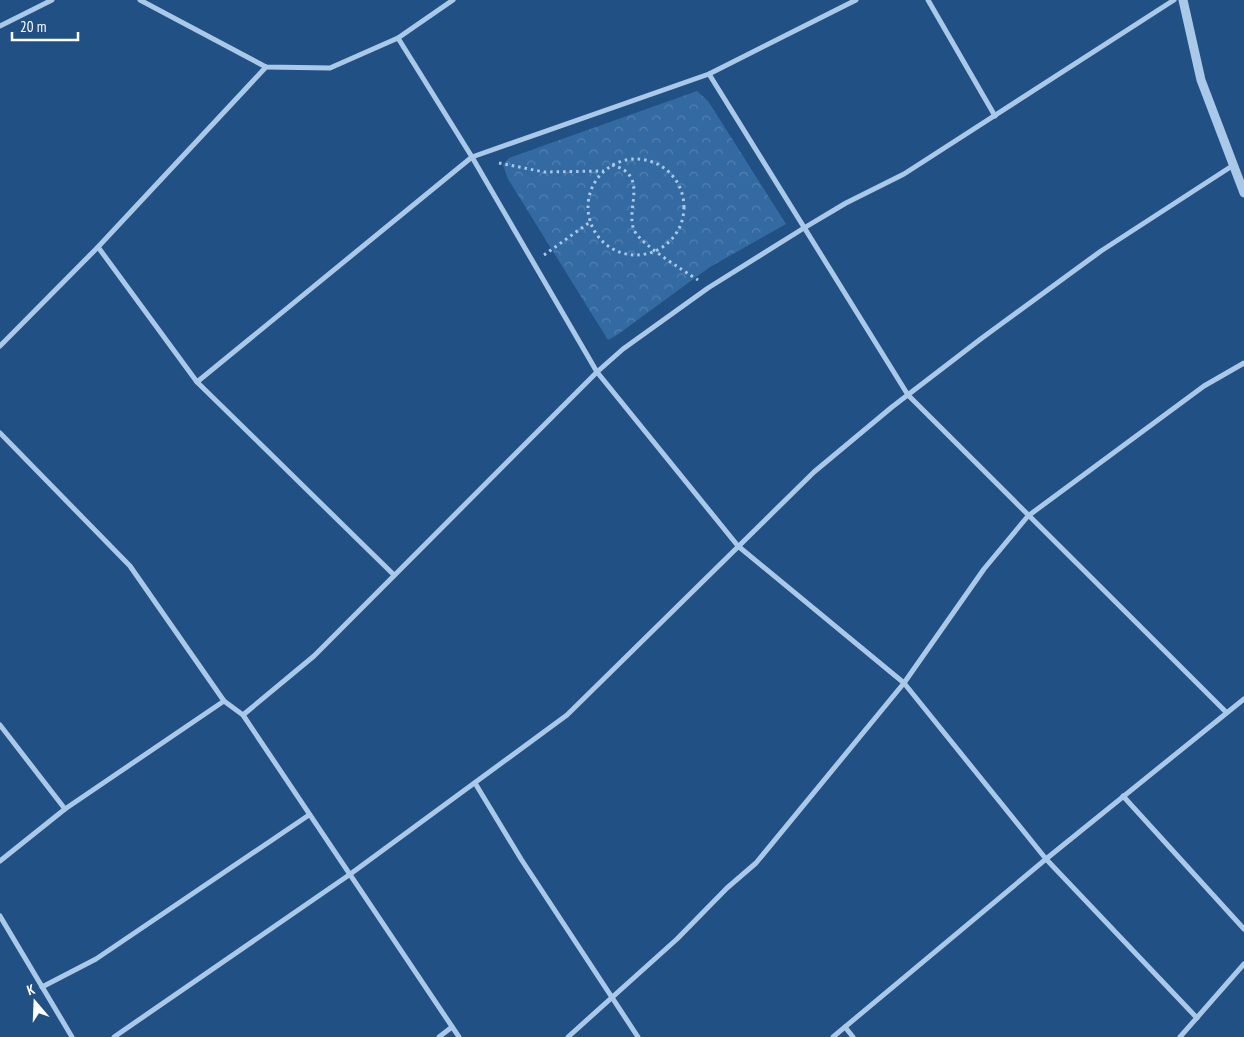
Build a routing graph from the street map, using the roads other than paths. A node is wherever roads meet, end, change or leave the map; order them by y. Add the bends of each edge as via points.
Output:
1 (52, 0) edge
2 (140, 0) edge
3 (453, 0) edge
4 (856, 0) edge
5 (928, 0) edge
6 (1174, 0) edge
7 (1183, 0) edge
8 (0, 26) edge
9 (398, 38) junction
10 (266, 67) junction
11 (709, 74) junction
12 (995, 116) junction
13 (472, 157) junction
14 (1232, 166) junction
15 (1244, 193) edge
16 (804, 228) junction
17 (98, 247) junction
18 (0, 346) edge
19 (1244, 363) edge
20 (597, 372) junction
21 (196, 382) junction
22 (908, 395) junction
23 (0, 433) edge
24 (1028, 516) junction
25 (738, 546) junction
26 (394, 574) junction
27 (904, 682) junction
28 (1244, 699) edge
29 (224, 701) junction
30 (1226, 712) junction
31 (243, 715) junction
32 (0, 725) edge
33 (475, 783) junction
34 (1123, 796) junction
35 (65, 809) junction
36 (309, 815) junction
37 (1046, 858) junction
38 (0, 861) edge
39 (349, 875) junction
40 (0, 916) edge
41 (1244, 930) edge
42 (1244, 964) edge
43 (42, 987) junction
44 (612, 996) junction
45 (1197, 1018) junction
46 (452, 1027) junction
47 (845, 1027) junction
48 (1185, 1032) junction
49 (72, 1037) edge
50 (114, 1037) edge
51 (439, 1037) edge
52 (459, 1037) edge
53 (568, 1037) edge
54 (638, 1037) edge
55 (833, 1037) edge
56 (853, 1037) edge
57 (1180, 1037) edge
58 (1189, 1037) edge

1 - 8 street
2 - 10 street
3 - 9 street
4 - 11 street
5 - 12 street
6 - 12 street
7 - 14 street via 1201,80
9 - 10 street via 330,68
9 - 13 street
10 - 17 street
11 - 13 street
11 - 16 street
12 - 16 street via 904,174
13 - 20 street
13 - 21 street
14 - 15 street
14 - 22 street via 1101,251
16 - 20 street via 708,288 623,349
16 - 22 street
17 - 18 street
17 - 21 street
19 - 24 street via 1204,386
20 - 25 street
20 - 26 street
21 - 26 street
22 - 24 street
22 - 25 street via 814,472
23 - 29 street via 130,566
24 - 27 street via 984,569
24 - 30 street
25 - 27 street
25 - 33 street via 568,715
26 - 31 street via 314,656
27 - 37 street
27 - 44 street via 756,863
28 - 30 street
29 - 31 street
29 - 35 street
30 - 34 street
31 - 36 street
32 - 35 street
33 - 39 street
33 - 44 street
34 - 37 street
34 - 41 street
35 - 38 street
36 - 39 street
36 - 43 street via 96,959
37 - 45 street
37 - 47 street
39 - 46 street
39 - 50 street
40 - 43 street
42 - 45 street
43 - 49 street
44 - 53 street
44 - 54 street
45 - 48 street
46 - 51 street
46 - 52 street
47 - 55 street
47 - 56 street
48 - 57 street
48 - 58 street

